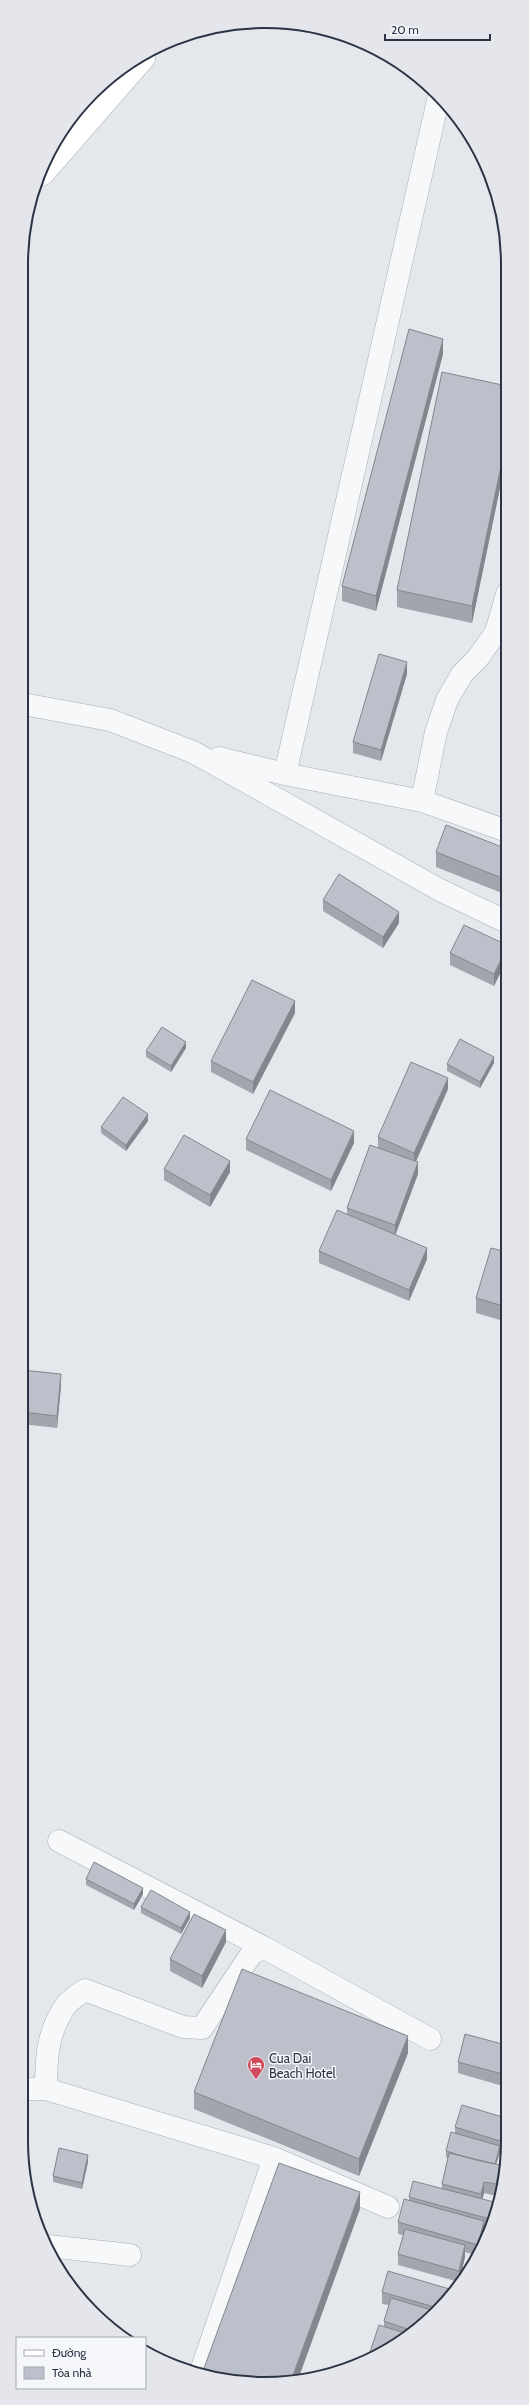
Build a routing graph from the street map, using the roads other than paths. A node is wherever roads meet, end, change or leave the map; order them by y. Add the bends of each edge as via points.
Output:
1 (138, 65) edge
2 (437, 103) edge
3 (49, 167) edge
4 (501, 615) edge
5 (28, 705) edge
6 (193, 752) junction
7 (285, 774) junction
8 (422, 801) junction
9 (501, 829) edge
10 (501, 919) edge
11 (59, 1841) dead end
12 (265, 1948) junction
13 (430, 2039) dead end
14 (28, 2089) edge
15 (46, 2089) junction
16 (274, 2158) junction
17 (388, 2207) dead end
18 (53, 2247) edge
19 (130, 2255) dead end
20 (202, 2369) edge

1 - 3 main road
2 - 7 lane
4 - 8 lane via 496,632 478,658 462,674 447,700 436,732
5 - 6 lane via 110,720
6 - 7 lane
6 - 10 lane via 440,890
7 - 8 lane
8 - 9 lane
11 - 12 lane
12 - 13 lane
12 - 15 lane via 252,1953 202,2028 183,2027 85,1990 64,2007 56,2025 46,2054
14 - 15 lane
15 - 16 lane
16 - 17 lane
16 - 20 lane
18 - 19 lane

